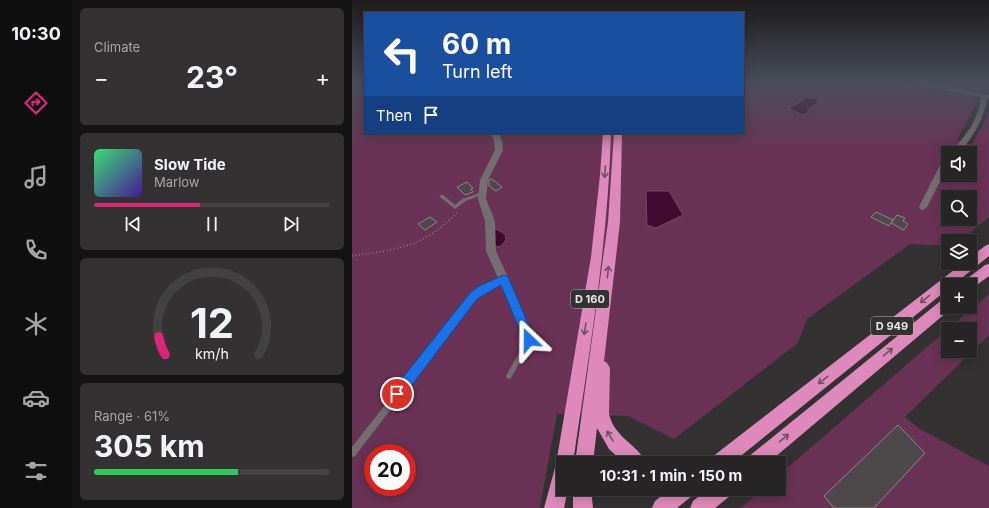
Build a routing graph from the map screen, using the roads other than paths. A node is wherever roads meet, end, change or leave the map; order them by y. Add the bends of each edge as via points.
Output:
1 (981, 107) edge
2 (495, 134) edge
3 (607, 134) edge
4 (618, 134) edge
5 (961, 146) edge
6 (941, 171) edge
7 (482, 193) junction
8 (441, 196) dead end
9 (923, 207) dead end
10 (989, 249) edge
11 (989, 269) edge
12 (977, 279) edge
13 (505, 281) junction
14 (941, 309) edge
15 (602, 324) junction
16 (509, 376) dead end
17 (352, 452) edge
18 (565, 456) edge
19 (585, 456) edge
20 (629, 456) edge
21 (727, 456) edge
22 (762, 456) edge
23 (557, 496) edge
24 (582, 496) edge
25 (677, 496) edge
26 (715, 496) edge
27 (554, 508) edge
28 (583, 508) edge
29 (662, 508) edge
30 (700, 508) edge

1 - 5 street via 972,132
2 - 7 street via 499,150 484,180
3 -> 18 highway, D 160 via 596,260
15 -> 4 highway, D 160 via 614,222
6 - 9 street
7 - 8 lane via 464,200 455,207
7 - 13 street via 490,221 491,251
10 -> 21 highway, D 949
11 - 12 highway
13 - 16 lane via 529,340
13 - 17 lane via 483,289 470,300
22 -> 14 highway, D 949
15 - 19 highway, D 160
20 -> 15 highway via 614,443 601,414
23 - 27 highway
24 - 28 highway
25 - 29 highway
26 - 30 highway

